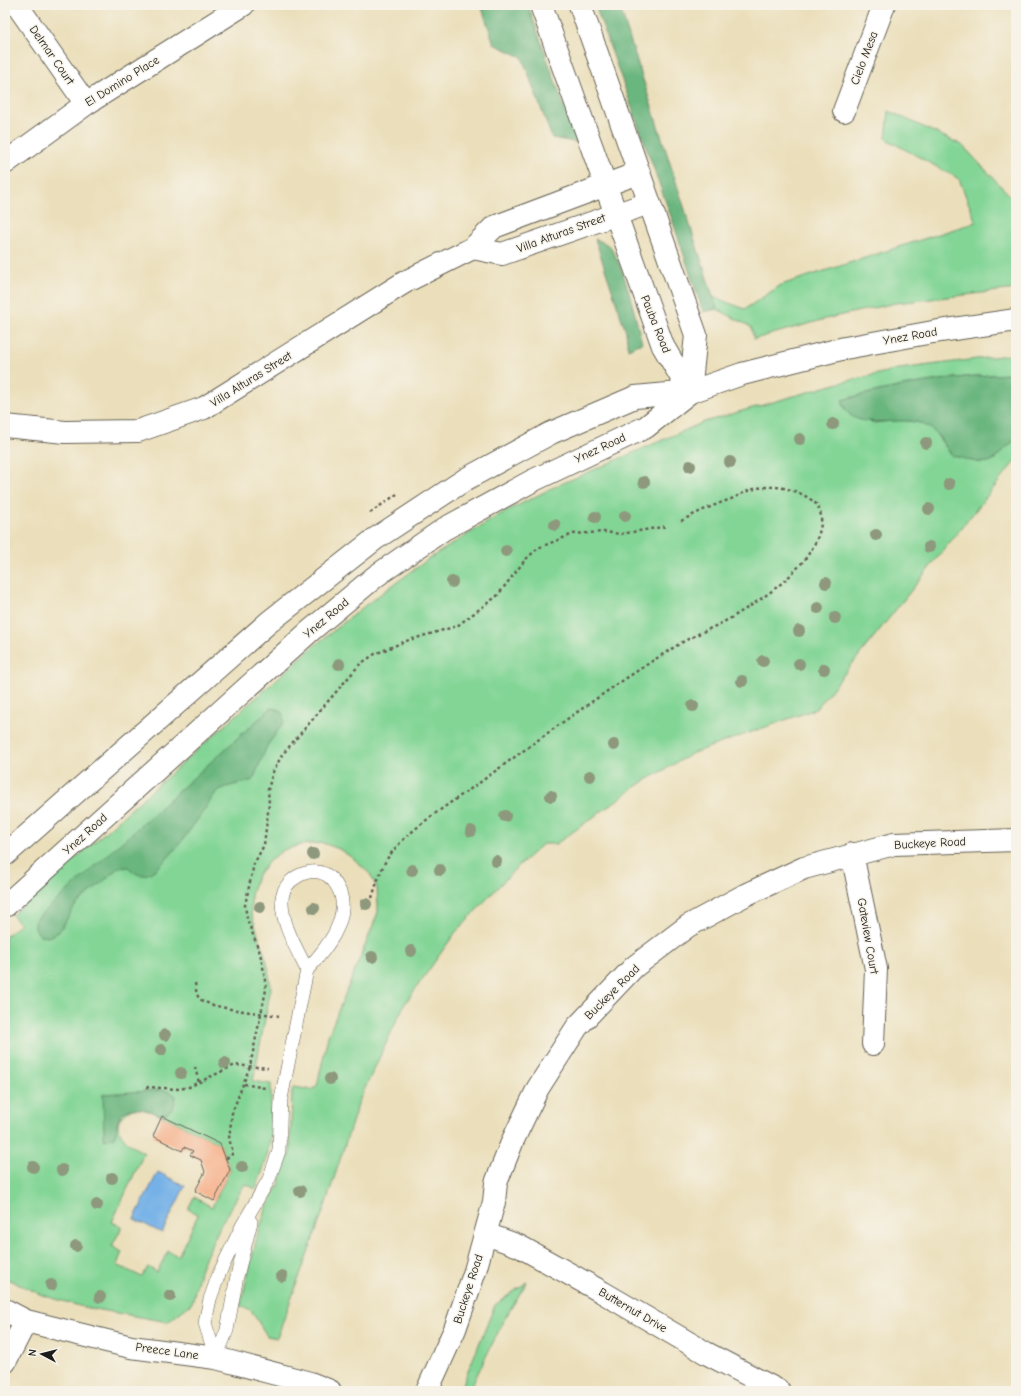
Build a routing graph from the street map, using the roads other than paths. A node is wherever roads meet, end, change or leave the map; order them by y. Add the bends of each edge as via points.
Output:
1 (17, 5) edge
2 (243, 5) edge
3 (541, 5) edge
4 (580, 5) edge
5 (884, 5) edge
6 (86, 104) junction
7 (844, 111) dead end
8 (5, 163) edge
9 (638, 173) junction
10 (604, 185) junction
11 (649, 202) junction
12 (615, 214) junction
13 (474, 248) junction
14 (1016, 320) edge
15 (690, 392) junction
16 (5, 426) edge
17 (1016, 840) edge
18 (852, 854) junction
19 (5, 855) edge
20 (5, 906) edge
21 (308, 970) junction
22 (873, 1044) dead end
23 (256, 1203) junction
24 (486, 1234) junction
25 (5, 1310) edge
26 (26, 1321) junction
27 (216, 1358) junction
28 (5, 1362) edge
29 (330, 1391) edge
30 (427, 1391) edge
31 (778, 1391) edge

1 - 6 street, Delmar Court
2 - 6 street, El Domino Place
3 - 10 street, Pauba Road
4 - 9 street
5 - 7 street, Cielo Mesa
6 - 8 street, El Domino Place
9 - 10 street, Villa Alturas Street
9 - 11 street
10 - 12 street, Pauba Road
10 - 13 street, Villa Alturas Street via 494,226
11 - 12 street, Villa Alturas Street
11 - 15 street via 696,335
12 - 13 street, Villa Alturas Street via 502,254
12 - 15 street, Pauba Road via 663,346
13 - 16 street, Villa Alturas Street via 405,282 204,408 138,431 65,432
14 - 15 street, Ynez Road via 844,348 742,374
15 - 19 street, Ynez Road via 635,397 551,433 466,479 375,539 268,622
15 - 20 street, Ynez Road via 646,427 532,481 444,529 376,576 310,632
17 - 18 street, Buckeye Road via 894,844
18 - 22 street, Gateview Court via 876,969
18 - 24 street, Buckeye Road via 804,868 746,894 688,926 634,967 577,1027 538,1088 496,1182
21 - 21 lane via 333,936 340,920 342,900 337,883 325,874 296,876 286,886 282,898 283,913 290,934
21 - 23 lane via 281,1099 279,1151 269,1179
23 - 27 lane via 237,1276 227,1330
23 - 27 lane via 242,1226 210,1299 205,1323
24 - 30 street, Buckeye Road via 455,1329
24 - 31 street, Butternut Drive via 519,1246 706,1353
25 - 26 street, Preece Lane
26 - 27 street, Preece Lane via 131,1346
26 - 28 street
27 - 29 street, Preece Lane via 310,1383

